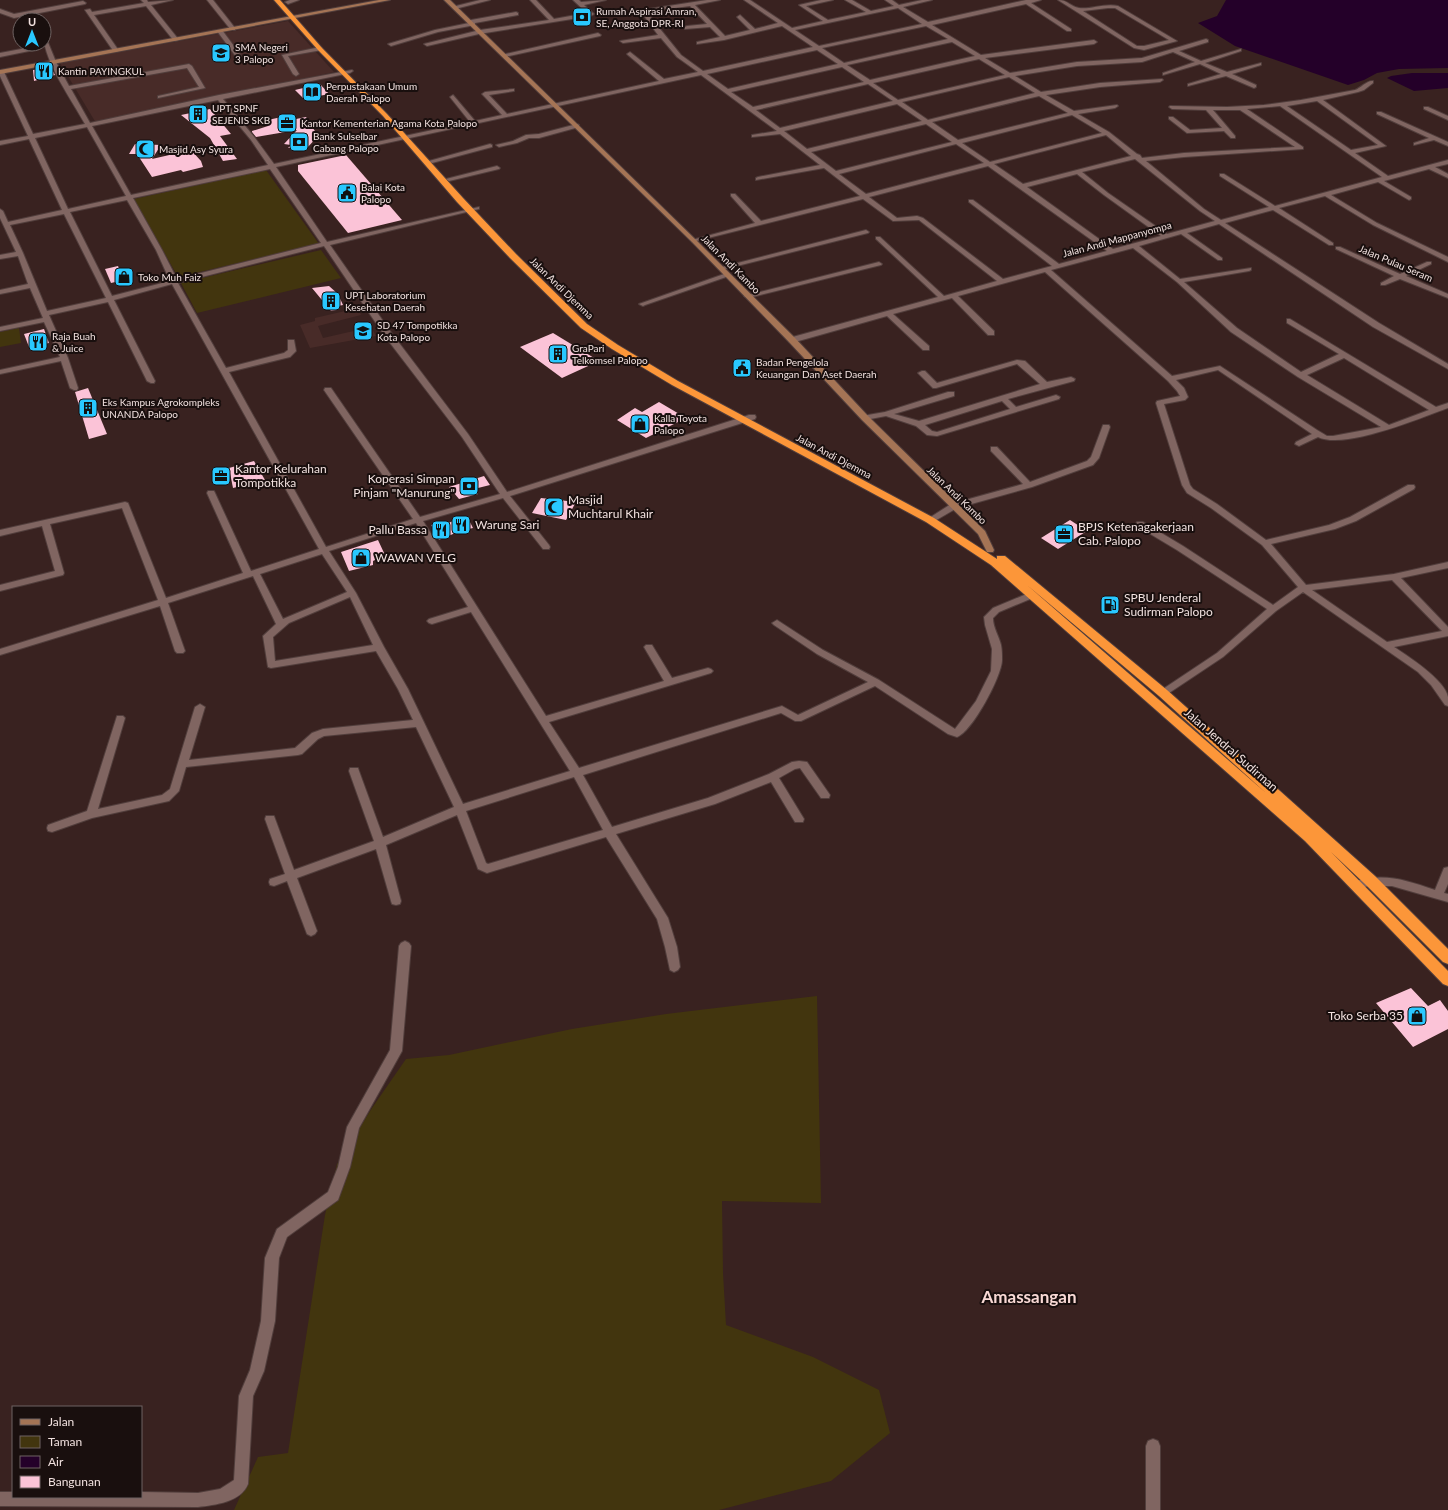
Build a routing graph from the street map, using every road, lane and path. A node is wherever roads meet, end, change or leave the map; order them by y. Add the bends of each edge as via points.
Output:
1 (170, 0) edge
2 (210, 0) edge
3 (277, 0) edge
4 (387, 0) edge
5 (447, 0) edge
6 (487, 0) edge
7 (533, 0) edge
8 (603, 0) edge
9 (717, 0) edge
10 (747, 0) edge
11 (800, 0) edge
12 (830, 0) edge
13 (848, 0) edge
14 (888, 0) edge
15 (929, 0) edge
16 (1038, 0) edge
17 (1061, 0) edge
18 (82, 1) edge
19 (290, 1) edge
20 (706, 1) edge
21 (145, 2) edge
22 (578, 2) edge
23 (1026, 2) junction
24 (691, 4) junction
25 (807, 4) junction
26 (898, 6) junction
27 (455, 7) junction
28 (1078, 10) junction
29 (0, 11) edge
30 (32, 12) edge
31 (869, 12) junction
32 (91, 14) junction
33 (516, 14) dead end
34 (12, 15) edge
35 (296, 18) junction
36 (740, 18) dead end
37 (553, 21) junction
38 (827, 22) junction
39 (472, 23) junction
40 (925, 23) junction
41 (782, 24) junction
42 (710, 25) junction
43 (687, 28) dead end
44 (233, 29) junction
45 (790, 30) junction
46 (1069, 30) dead end
47 (220, 31) junction
48 (754, 31) junction
49 (481, 33) junction
50 (598, 35) dead end
51 (662, 36) junction
52 (420, 37) junction
53 (724, 38) junction
54 (176, 40) junction
55 (952, 40) junction
56 (623, 41) dead end
57 (1206, 41) dead end
58 (1094, 42) dead end
59 (699, 43) dead end
60 (390, 44) dead end
61 (426, 44) junction
62 (817, 47) junction
63 (320, 48) junction
64 (433, 50) dead end
65 (1172, 50) junction
66 (1239, 50) dead end
67 (116, 51) junction
68 (16, 52) edge
69 (49, 52) edge
70 (630, 54) dead end
71 (0, 55) edge
72 (504, 55) junction
73 (239, 57) dead end
74 (980, 57) junction
75 (53, 62) junction
76 (1199, 62) junction
77 (842, 64) junction
78 (1259, 64) dead end
79 (0, 72) edge
80 (346, 72) junction
81 (700, 72) junction
82 (296, 74) dead end
83 (1165, 74) dead end
84 (1226, 74) junction
85 (1010, 75) junction
86 (662, 80) junction
87 (1160, 80) dead end
88 (868, 82) junction
89 (1371, 82) dead end
90 (1190, 85) dead end
91 (1254, 86) dead end
92 (69, 88) junction
93 (512, 90) dead end
94 (727, 91) junction
95 (1040, 94) junction
96 (160, 97) dead end
97 (219, 97) junction
98 (453, 97) dead end
99 (1318, 99) junction
100 (896, 102) junction
101 (555, 104) junction
102 (1282, 105) junction
103 (1115, 106) dead end
104 (1172, 107) dead end
105 (1208, 108) junction
106 (1241, 108) junction
107 (1426, 108) dead end
108 (752, 109) junction
109 (1073, 113) junction
110 (1379, 113) dead end
111 (505, 115) junction
112 (1171, 118) dead end
113 (1448, 118) edge
114 (473, 122) junction
115 (926, 122) junction
116 (88, 125) junction
117 (577, 126) junction
118 (1226, 129) junction
119 (856, 130) dead end
120 (781, 131) junction
121 (1107, 133) junction
122 (406, 136) junction
123 (754, 136) dead end
124 (31, 137) junction
125 (865, 137) junction
126 (1233, 137) dead end
127 (1434, 138) junction
128 (957, 142) junction
129 (0, 143) edge
130 (1416, 144) dead end
131 (1448, 144) edge
132 (499, 145) dead end
133 (490, 146) dead end
134 (806, 152) junction
135 (1351, 152) junction
136 (1140, 158) junction
137 (432, 160) junction
138 (1448, 162) edge
139 (988, 164) junction
140 (271, 166) junction
141 (826, 166) junction
142 (1430, 167) junction
143 (497, 168) dead end
144 (1077, 171) junction
145 (835, 173) junction
146 (1222, 174) dead end
147 (1448, 176) edge
148 (1387, 178) junction
149 (449, 179) junction
150 (758, 179) dead end
151 (1379, 180) junction
152 (1022, 186) junction
153 (1326, 194) junction
154 (733, 195) dead end
155 (864, 196) junction
156 (128, 197) junction
157 (1408, 198) dead end
158 (971, 201) dead end
159 (1274, 208) junction
160 (474, 209) junction
161 (66, 211) junction
162 (1, 214) edge
163 (1220, 222) junction
164 (7, 224) junction
165 (760, 224) junction
166 (866, 232) dead end
167 (1182, 232) junction
168 (1166, 236) junction
169 (878, 238) dead end
170 (694, 241) junction
171 (327, 244) junction
172 (1134, 245) junction
173 (1112, 251) junction
174 (20, 253) junction
175 (0, 257) edge
176 (1220, 259) dead end
177 (1448, 260) edge
178 (1430, 263) dead end
179 (878, 264) dead end
180 (1057, 266) junction
181 (721, 268) junction
182 (1046, 269) junction
183 (1250, 269) dead end
184 (727, 275) junction
185 (1400, 276) junction
186 (174, 281) junction
187 (1180, 281) junction
188 (1001, 282) junction
189 (1383, 284) dead end
190 (32, 285) junction
191 (0, 292) edge
192 (953, 295) junction
193 (748, 296) junction
194 (1448, 296) edge
195 (944, 298) junction
196 (110, 299) junction
197 (643, 304) dead end
198 (889, 314) junction
199 (46, 316) junction
200 (1290, 321) dead end
201 (0, 329) edge
202 (991, 333) dead end
203 (792, 340) junction
204 (291, 342) dead end
205 (926, 348) dead end
206 (1344, 355) junction
207 (64, 358) junction
208 (1448, 367) edge
209 (225, 371) junction
210 (0, 372) edge
211 (922, 373) dead end
212 (1301, 375) junction
213 (1171, 379) junction
214 (1071, 380) dead end
215 (151, 381) dead end
216 (1045, 386) junction
217 (74, 388) dead end
218 (328, 390) dead end
219 (951, 394) dead end
220 (1056, 397) dead end
221 (1003, 398) junction
222 (1448, 405) edge
223 (1015, 410) junction
224 (1435, 410) junction
225 (886, 414) junction
226 (752, 417) junction
227 (865, 418) junction
228 (743, 420) junction
229 (919, 424) junction
230 (1106, 427) dead end
231 (1388, 428) junction
232 (1318, 434) junction
233 (1299, 444) dead end
234 (994, 449) dead end
235 (1029, 485) junction
236 (1411, 487) dead end
237 (211, 493) dead end
238 (505, 495) junction
239 (954, 506) junction
240 (933, 518) junction
241 (418, 520) junction
242 (45, 523) junction
243 (1140, 524) dead end
244 (0, 533) edge
245 (1265, 543) junction
246 (546, 547) dead end
247 (324, 550) junction
248 (987, 552) junction
249 (1445, 565) edge
250 (1448, 573) edge
251 (252, 574) junction
252 (1394, 577) junction
253 (0, 588) edge
254 (1304, 588) junction
255 (352, 593) junction
256 (1032, 595) junction
257 (163, 602) junction
258 (473, 608) junction
259 (1273, 608) junction
260 (432, 621) dead end
261 (777, 623) dead end
262 (281, 625) junction
263 (1448, 633) edge
264 (1386, 646) junction
265 (379, 647) junction
266 (649, 647) dead end
267 (180, 651) dead end
268 (0, 652) edge
269 (708, 671) dead end
270 (669, 681) junction
271 (876, 682) junction
272 (1163, 693) junction
273 (1448, 703) edge
274 (200, 707) dead end
275 (120, 718) dead end
276 (543, 720) junction
277 (420, 723) junction
278 (183, 764) junction
279 (354, 771) dead end
280 (576, 772) junction
281 (773, 777) junction
282 (825, 795) dead end
283 (460, 810) junction
284 (91, 814) junction
285 (270, 819) dead end
286 (799, 819) dead end
287 (52, 828) dead end
288 (609, 832) junction
289 (380, 842) junction
290 (1338, 858) junction
291 (1448, 871) edge
292 (290, 875) junction
293 (1370, 880) junction
294 (274, 882) dead end
295 (1355, 885) junction
296 (1443, 897) edge
297 (396, 902) dead end
298 (312, 931) dead end
299 (405, 946) dead end
300 (1448, 958) edge
301 (674, 967) dead end
302 (1448, 980) edge
303 (1153, 1446) dead end
304 (0, 1499) edge
305 (1153, 1510) edge

1 - 21 street
2 - 44 street
3 - 35 highway, Jalan Andi Djemma
4 - 35 street
5 - 27 street, Jalan Andi Kambo
6 - 27 street
7 - 37 street
8 - 22 street
9 - 20 street
10 - 41 street
11 - 25 street
12 - 25 street
13 - 31 street
14 - 26 street
15 - 26 street
16 - 23 street
17 - 28 street
18 - 30 street
18 - 32 street
19 - 35 highway, Jalan Andi Djemma
20 - 24 street
21 - 32 street
21 - 54 street
22 - 37 street via 591,14
23 - 40 street
23 - 46 street
24 - 42 street
24 - 51 street via 645,12
25 - 38 street via 802,6
26 - 31 street
26 - 40 street
27 - 39 street, Jalan Andi Kambo
28 - 28 street via 1136,47 1144,48 1174,41 1114,6
29 - 34 street
31 - 38 street
32 - 67 street
33 - 39 street
35 - 44 street
35 - 63 highway, Jalan Andi Djemma
35 - 80 highway, Jalan Andi Djemma
36 - 48 street
37 - 49 street
38 - 45 street
39 - 49 street, Jalan Andi Kambo
39 - 52 street
40 - 55 street
40 - 62 street
41 - 45 street
41 - 48 street
42 - 43 street
42 - 53 street
44 - 47 street
45 - 62 street
47 - 54 street
47 - 73 street
48 - 53 street
49 - 61 street
49 - 72 street, Jalan Andi Kambo
50 - 72 street
51 - 56 street
51 - 81 street via 676,53
52 - 60 street
52 - 61 street
53 - 59 street
54 - 67 street
55 - 74 street
55 - 77 street
57 - 65 street
58 - 74 street
61 - 64 street
62 - 77 street
62 - 81 street
63 - 80 highway, Jalan Andi Djemma
63 - 82 street via 285,55
65 - 76 street
65 - 85 street via 1142,60 1070,65
66 - 76 street
67 - 75 street
68 - 71 street
69 - 75 street
70 - 86 street
72 - 101 street, Jalan Andi Kambo
74 - 85 street
74 - 88 street
75 - 79 street
75 - 92 street
76 - 83 street
76 - 84 street
77 - 88 street
77 - 94 street
78 - 84 street
79 - 124 street
80 - 97 street
80 - 122 highway, Jalan Andi Djemma
81 - 86 street
81 - 94 street
84 - 90 street
84 - 91 street
85 - 95 street
85 - 100 street
86 - 101 street
87 - 95 street via 1100,84
88 - 100 street
88 - 108 street
89 - 99 street via 1361,90
92 - 96 street via 189,66 202,88
92 - 116 street
93 - 111 street via 485,94
94 - 108 street
95 - 109 street
95 - 115 street
97 - 116 street
97 - 140 street
98 - 114 street
99 - 102 street
99 - 135 street via 1383,146
100 - 115 street
100 - 120 street
101 - 111 street
101 - 117 street, Jalan Andi Kambo
102 - 106 street
102 - 135 street
103 - 109 street
104 - 105 street
105 - 106 street
105 - 118 street
106 - 136 street via 1301,148
107 - 113 street
108 - 120 street
109 - 121 street
109 - 128 street
110 - 127 street
111 - 114 street
112 - 118 street via 1189,132
114 - 122 street
115 - 125 street
115 - 128 street
116 - 124 street
116 - 156 street
117 - 132 street
117 - 170 street, Jalan Andi Kambo
118 - 126 street
119 - 125 street
120 - 123 street
120 - 134 street
121 - 136 street
121 - 139 street
122 - 137 highway, Jalan Andi Djemma
122 - 140 street
122 - 160 highway, Jalan Andi Djemma
124 - 129 street
124 - 161 street
125 - 134 street
127 - 130 street
127 - 131 street
128 - 139 street
128 - 145 street
133 - 137 street
134 - 141 street
135 - 148 street
136 - 144 street
136 - 163 street
137 - 149 highway, Jalan Andi Djemma
138 - 142 street, Jalan Andi Mappanyompa
139 - 152 street
139 - 155 street
140 - 156 street
140 - 171 street
141 - 145 street
141 - 150 street
142 - 147 street
142 - 148 street, Jalan Andi Mappanyompa
143 - 149 street
144 - 152 street
144 - 168 street
145 - 155 street
146 - 159 street, Jalan Pulau Seram
148 - 151 street, Jalan Andi Mappanyompa
149 - 160 highway, Jalan Andi Djemma
151 - 153 street, Jalan Andi Mappanyompa
151 - 157 street
152 - 173 street
153 - 159 street, Jalan Andi Mappanyompa
153 - 177 street via 1374,224
154 - 165 street
155 - 165 street
155 - 188 street via 895,220 921,219
156 - 161 street
156 - 186 street
158 - 180 street
159 - 163 street, Jalan Andi Mappanyompa
159 - 185 street, Jalan Pulau Seram via 1334,246
160 - 171 street
160 - 226 highway, Jalan Andi Djemma via 590,323 679,379
160 - 228 highway, Jalan Andi Djemma via 513,256 584,326 659,374
161 - 164 street
161 - 196 street
162 - 164 street
163 - 167 street, Jalan Andi Mappanyompa
163 - 208 street via 1376,325
164 - 174 street
165 - 170 street
166 - 181 street
167 - 168 street, Jalan Andi Mappanyompa
167 - 176 street
168 - 172 street, Jalan Andi Mappanyompa
169 - 195 street
170 - 181 street, Jalan Andi Kambo
171 - 186 street
171 - 238 street via 387,333 465,436
172 - 173 street, Jalan Andi Mappanyompa
172 - 187 street
173 - 180 street, Jalan Andi Mappanyompa
174 - 175 street
174 - 190 street
178 - 185 street
179 - 193 street
180 - 182 street, Jalan Andi Mappanyompa
181 - 184 street, Jalan Andi Kambo
182 - 188 street, Jalan Andi Mappanyompa
182 - 213 street
183 - 187 street
184 - 193 street, Jalan Andi Kambo
184 - 197 street
185 - 189 street
185 - 194 street, Jalan Pulau Seram
186 - 196 street
186 - 209 street
187 - 212 street via 1234,330
188 - 192 street, Jalan Andi Mappanyompa
190 - 191 street
190 - 199 street
192 - 195 street, Jalan Andi Mappanyompa
192 - 202 street
193 - 203 street, Jalan Andi Kambo
195 - 198 street, Jalan Andi Mappanyompa
196 - 199 street
196 - 215 street
198 - 203 street, Jalan Andi Mappanyompa
198 - 205 street
199 - 201 street
199 - 207 street
200 - 206 street
203 - 227 street, Jalan Andi Kambo
204 - 209 street via 292,351 287,355
206 - 212 street
206 - 224 street
207 - 210 street
207 - 217 street
209 - 247 street
211 - 216 street via 936,386 1018,362
212 - 231 street
213 - 232 street via 1220,368
213 - 245 street via 1184,397 1160,403 1187,488
214 - 216 street
216 - 221 street
218 - 241 street
219 - 225 street
220 - 223 street
221 - 223 street
221 - 229 street
222 - 224 street
223 - 229 street via 937,434 930,433
224 - 231 street
225 - 227 street
225 - 229 street
226 - 228 street
226 - 240 highway, Jalan Andi Djemma
227 - 239 street, Jalan Andi Kambo
228 - 238 street
228 - 240 highway, Jalan Andi Djemma
230 - 235 street via 1095,458 1090,463
231 - 232 street via 1333,438
232 - 233 street
234 - 235 street
235 - 239 street
236 - 245 street via 1353,519
237 - 251 street
238 - 241 street
238 - 246 street
239 - 240 street
239 - 248 street, Jalan Andi Kambo via 982,532
240 - 248 highway, Jalan Andi Djemma
241 - 247 street
241 - 258 street
242 - 244 street
242 - 253 street via 60,573
242 - 257 street via 124,505
243 - 259 street
245 - 254 street
247 - 251 street
247 - 255 street
248 - 256 highway, Jalan Jendral Sudirman via 995,563
248 - 272 highway, Jalan Jendral Sudirman via 1026,577
249 - 250 street
249 - 252 street
251 - 257 street
251 - 262 street
252 - 254 street
252 - 263 street
254 - 259 street
254 - 264 street
255 - 262 street
255 - 265 street
256 - 271 street via 996,610 989,617 996,648 996,672 959,732 951,731
256 - 290 highway, Jalan Jendral Sudirman via 1309,838
257 - 267 street
257 - 268 street
258 - 260 street
258 - 276 street
259 - 272 street via 1220,655
261 - 271 street via 820,652
262 - 265 street via 268,636 271,665
263 - 264 street
264 - 273 street via 1428,676
265 - 277 street
266 - 270 street
269 - 270 street
270 - 276 street
271 - 280 street via 798,719 782,709
272 - 290 highway, Jalan Jendral Sudirman
274 - 278 street
275 - 284 street
276 - 280 street
277 - 278 street via 323,732 298,751
277 - 283 street
278 - 284 street via 174,791 168,797
279 - 289 street
280 - 283 street
280 - 288 street
281 - 282 street via 794,766 803,765
281 - 286 street
281 - 288 street via 711,801
283 - 288 street via 482,866 487,869
283 - 289 street
284 - 287 street
285 - 292 street
288 - 301 street via 662,918
289 - 292 street
289 - 297 street
290 - 293 highway, Jalan Jendral Sudirman
290 - 295 highway, Jalan Jendral Sudirman
291 - 296 street
292 - 294 street
292 - 298 street
293 - 295 street
293 - 296 street via 1397,882
293 - 300 highway, Jalan Jendral Sudirman
295 - 302 highway, Jalan Jendral Sudirman
299 - 304 street via 396,1051 353,1127 344,1167 333,1196 282,1233 272,1258 268,1321 257,1371 246,1396 241,1484 222,1496 198,1500
303 - 305 street

